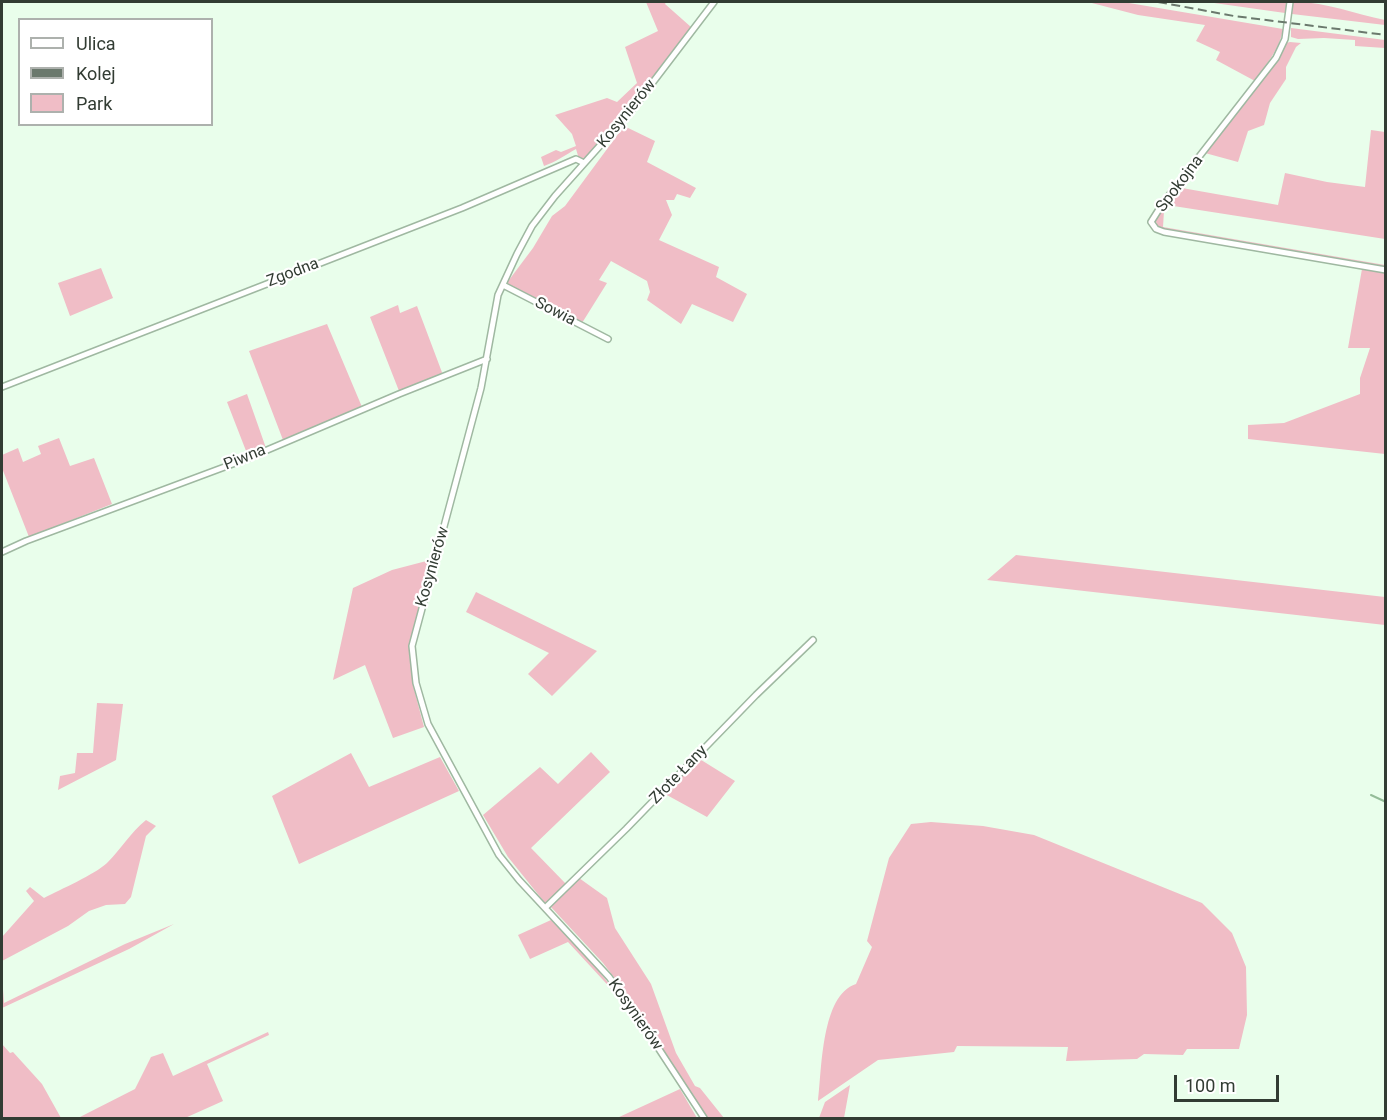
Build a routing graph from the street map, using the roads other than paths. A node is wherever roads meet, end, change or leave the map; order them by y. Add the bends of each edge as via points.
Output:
1 (714, 2) edge
2 (1290, 2) edge
3 (584, 163) junction
4 (1386, 270) edge
5 (502, 285) junction
6 (608, 339) dead end
7 (487, 359) junction
8 (2, 387) edge
9 (2, 552) edge
10 (813, 640) dead end
11 (545, 908) junction
12 (704, 1119) edge

1 - 3 street, Kosynierów via 631,111
2 - 4 street, Spokojna via 1285,39 1276,58 1151,222 1164,232
3 - 5 street, Kosynierów via 532,226
3 - 8 street, Zgodna via 576,159 451,212
5 - 6 street, Sowia
5 - 7 street, Kosynierów
7 - 9 street, Piwna via 246,459
7 - 11 street, Kosynierów via 411,646 428,724 499,855
10 - 11 street, Złote Łany
11 - 12 street, Kosynierów via 609,977

